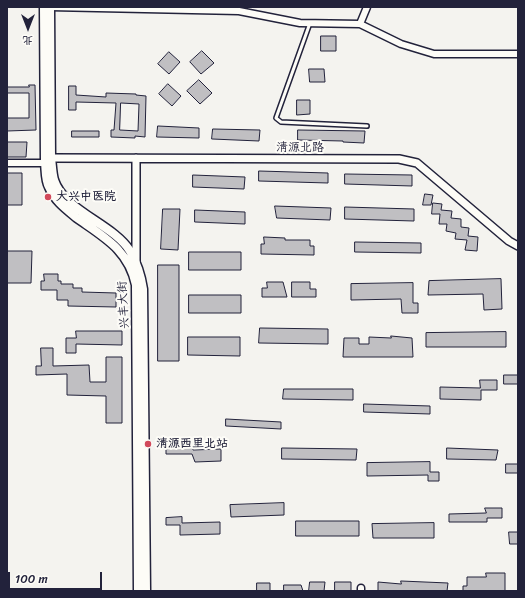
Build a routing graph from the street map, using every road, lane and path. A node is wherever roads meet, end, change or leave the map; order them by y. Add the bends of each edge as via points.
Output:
1 (44, 7) edge
2 (50, 7) edge
3 (367, 7) edge
4 (310, 23) junction
5 (360, 24) junction
6 (518, 54) edge
7 (367, 126) dead end
8 (136, 158) junction
9 (48, 161) junction
10 (7, 163) edge
11 (518, 246) edge
12 (136, 264) junction
13 (138, 591) edge
14 (146, 591) edge

1 - 9 main road, 兴丰大街
2 - 4 street via 239,11
2 - 9 main road, 兴丰大街
3 - 5 street
4 - 5 street
4 - 7 lane via 276,118 281,122
5 - 6 street via 401,44 434,54
8 - 9 street, 清源北路
8 - 11 street, 清源北路 via 400,159 417,164
8 - 12 street
9 - 10 street
9 - 12 main road, 兴丰大街 via 59,190 71,203 120,240 130,251
9 - 13 main road, 兴丰大街 via 48,185 54,196 64,208 122,252 134,272
12 - 14 main road, 兴丰大街 via 143,289

